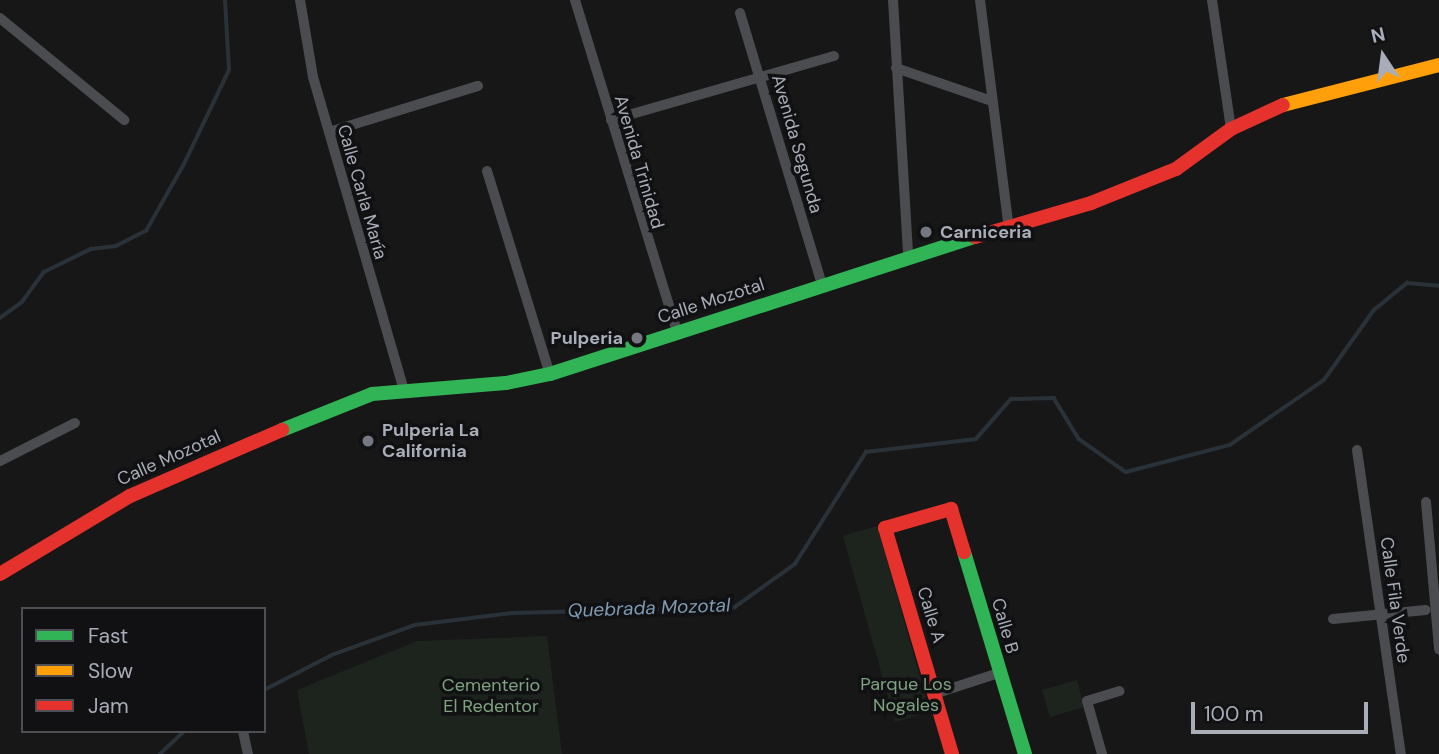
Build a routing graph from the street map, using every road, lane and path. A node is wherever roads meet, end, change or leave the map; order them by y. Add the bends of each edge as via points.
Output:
1 (300, 0) edge
2 (575, 0) edge
3 (893, 0) edge
4 (980, 0) edge
5 (1212, 0) edge
6 (740, 13) dead end
7 (0, 18) edge
8 (834, 56) dead end
9 (1439, 65) edge
10 (896, 68) junction
11 (761, 75) junction
12 (478, 86) dead end
13 (992, 101) junction
14 (124, 120) dead end
15 (611, 120) junction
16 (1231, 129) junction
17 (329, 132) junction
18 (487, 171) dead end
19 (1009, 228) junction
20 (908, 256) junction
21 (822, 285) junction
22 (677, 332) junction
23 (550, 374) junction
24 (404, 390) junction
25 (75, 423) dead end
26 (1357, 450) dead end
27 (0, 461) edge
28 (1426, 502) dead end
29 (885, 528) joint
30 (0, 574) edge
31 (1426, 610) dead end
32 (1381, 614) junction
33 (1333, 619) dead end
34 (1439, 649) edge
35 (999, 673) junction
36 (1120, 691) dead end
37 (934, 694) junction
38 (243, 733) edge
39 (248, 754) edge
40 (952, 754) edge
41 (1025, 754) edge
42 (1102, 754) edge
43 (1401, 754) edge

1 - 17 street, Calle Carla María via 313,77
2 - 15 street, Avenida Trinidad
3 - 10 street
4 - 13 street
5 - 16 street
6 - 11 street, Avenida Segunda
7 - 14 street
8 - 11 street
9 - 16 street, Calle Mozotal via 1291,102
10 - 13 street
10 - 20 street
11 - 15 street
11 - 21 street, Avenida Segunda
12 - 17 street
13 - 19 street
15 - 22 street, Avenida Trinidad
16 - 19 street, Calle Mozotal via 1194,160 1157,178
17 - 24 street, Calle Carla María
18 - 23 street
19 - 20 street, Calle Mozotal
20 - 21 street, Calle Mozotal
21 - 22 street, Calle Mozotal
22 - 23 street, Calle Mozotal
23 - 24 street, Calle Mozotal via 506,383
24 - 30 street, Calle Mozotal via 372,394 338,406 186,470 81,522
25 - 27 street
26 - 32 street, Calle Fila Verde
28 - 34 street
29 - 35 street, Calle B via 951,509
29 - 37 street, Calle A
31 - 32 street
32 - 33 street
32 - 43 street, Calle Fila Verde
35 - 37 street
35 - 41 street, Calle B
36 - 42 street via 1087,701
37 - 40 street, Calle A
38 - 39 street

